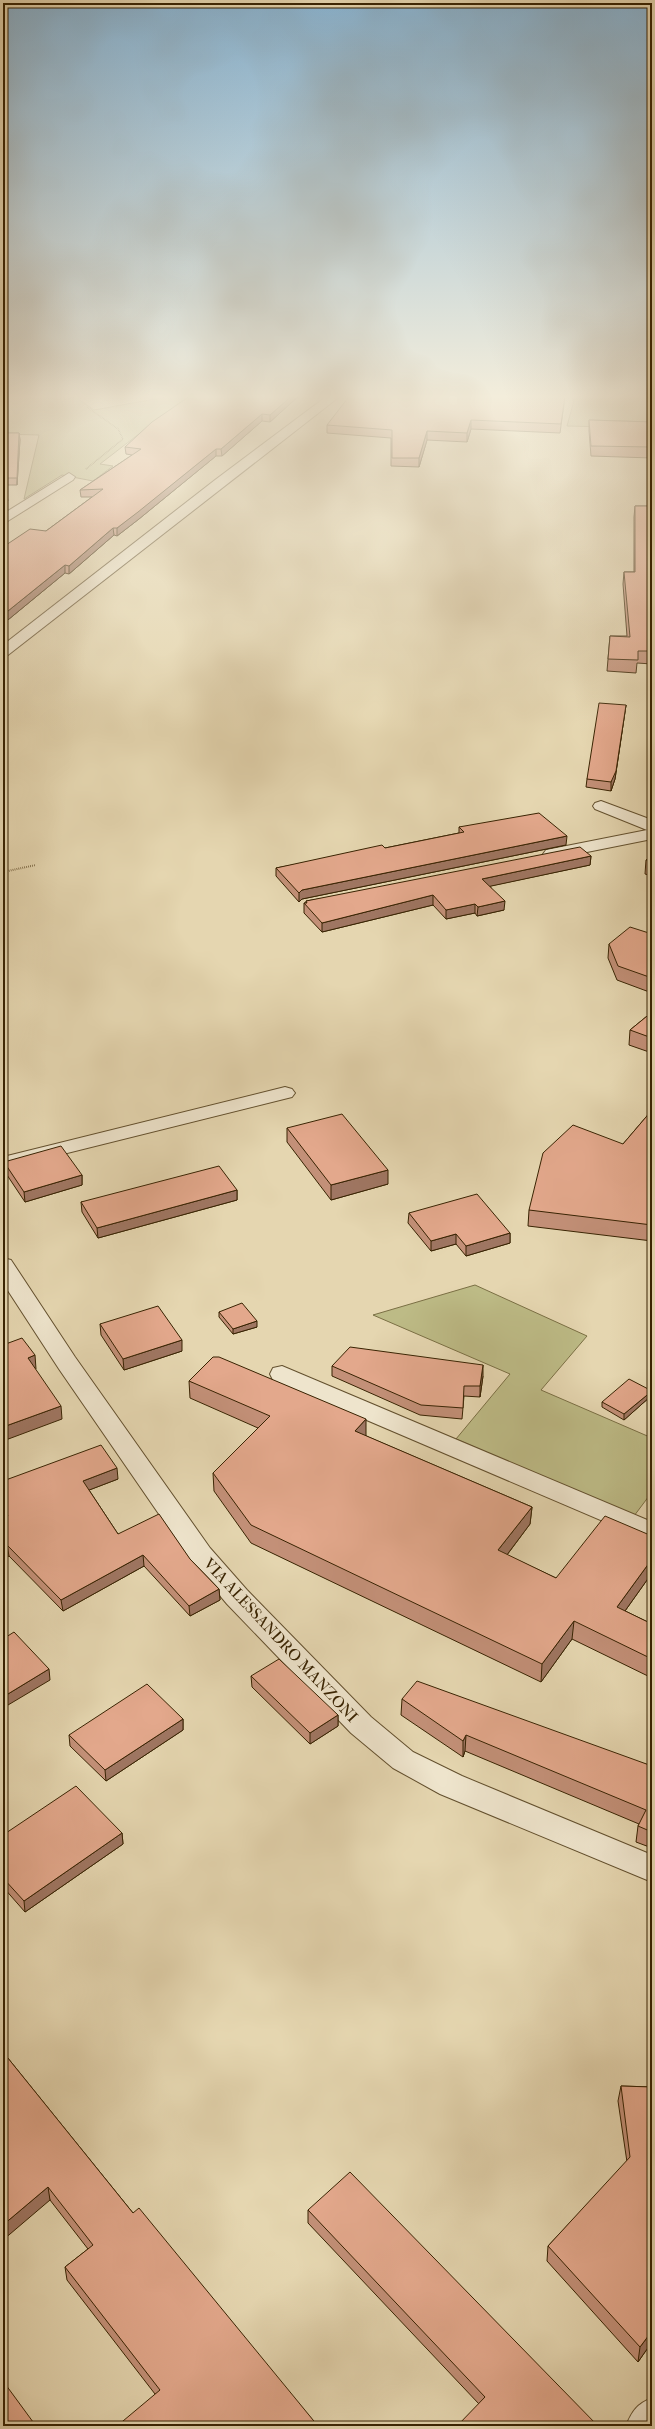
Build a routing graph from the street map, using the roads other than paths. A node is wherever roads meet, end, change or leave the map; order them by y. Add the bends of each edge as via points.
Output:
1 (24, 506) edge
2 (189, 506) edge
3 (3, 520) edge
4 (3, 652) edge
5 (601, 806) dead end
6 (652, 826) edge
7 (652, 834) edge
8 (535, 858) edge
9 (285, 1093) dead end
10 (3, 1163) edge
11 (3, 1265) edge
12 (282, 1374) dead end
13 (652, 1532) edge
14 (652, 1869) edge
15 (652, 2417) edge
16 (645, 2426) edge

1 - 3 street
2 - 4 street
5 - 6 street
7 - 8 street
9 - 10 street
11 - 14 street, VIA ALESSANDRO MANZONI via 164,1505 201,1555 237,1597 361,1725 403,1760 451,1785
12 - 13 street
15 - 16 street

